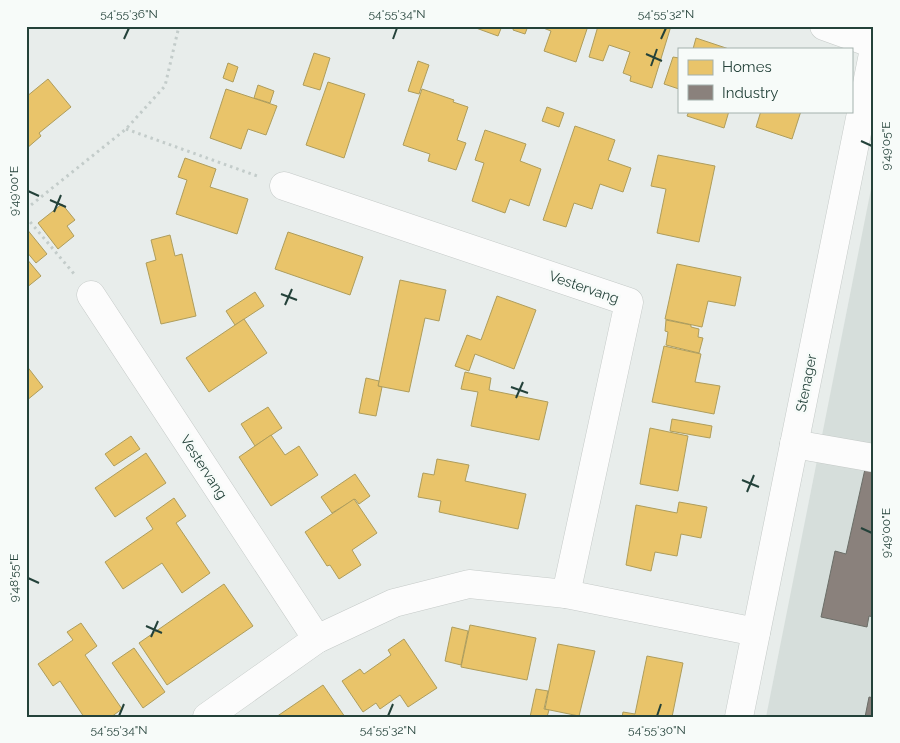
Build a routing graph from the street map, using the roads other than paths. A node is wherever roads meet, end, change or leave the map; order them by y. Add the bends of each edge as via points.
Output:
1 (824, 26) edge
2 (874, 44) edge
3 (874, 49) edge
4 (284, 186) road end
5 (91, 295) road end
6 (794, 444) junction
7 (874, 458) edge
8 (566, 594) junction
9 (756, 632) junction
10 (317, 639) junction
11 (207, 717) edge
12 (739, 717) edge

1 - 2 street
3 - 6 street, Stenager
4 - 8 street, Vestervang via 629,302
5 - 10 street, Vestervang
6 - 7 street
6 - 9 street, Stenager
8 - 9 street
8 - 10 street via 469,584 394,603
9 - 12 street, Stenager
10 - 11 street

